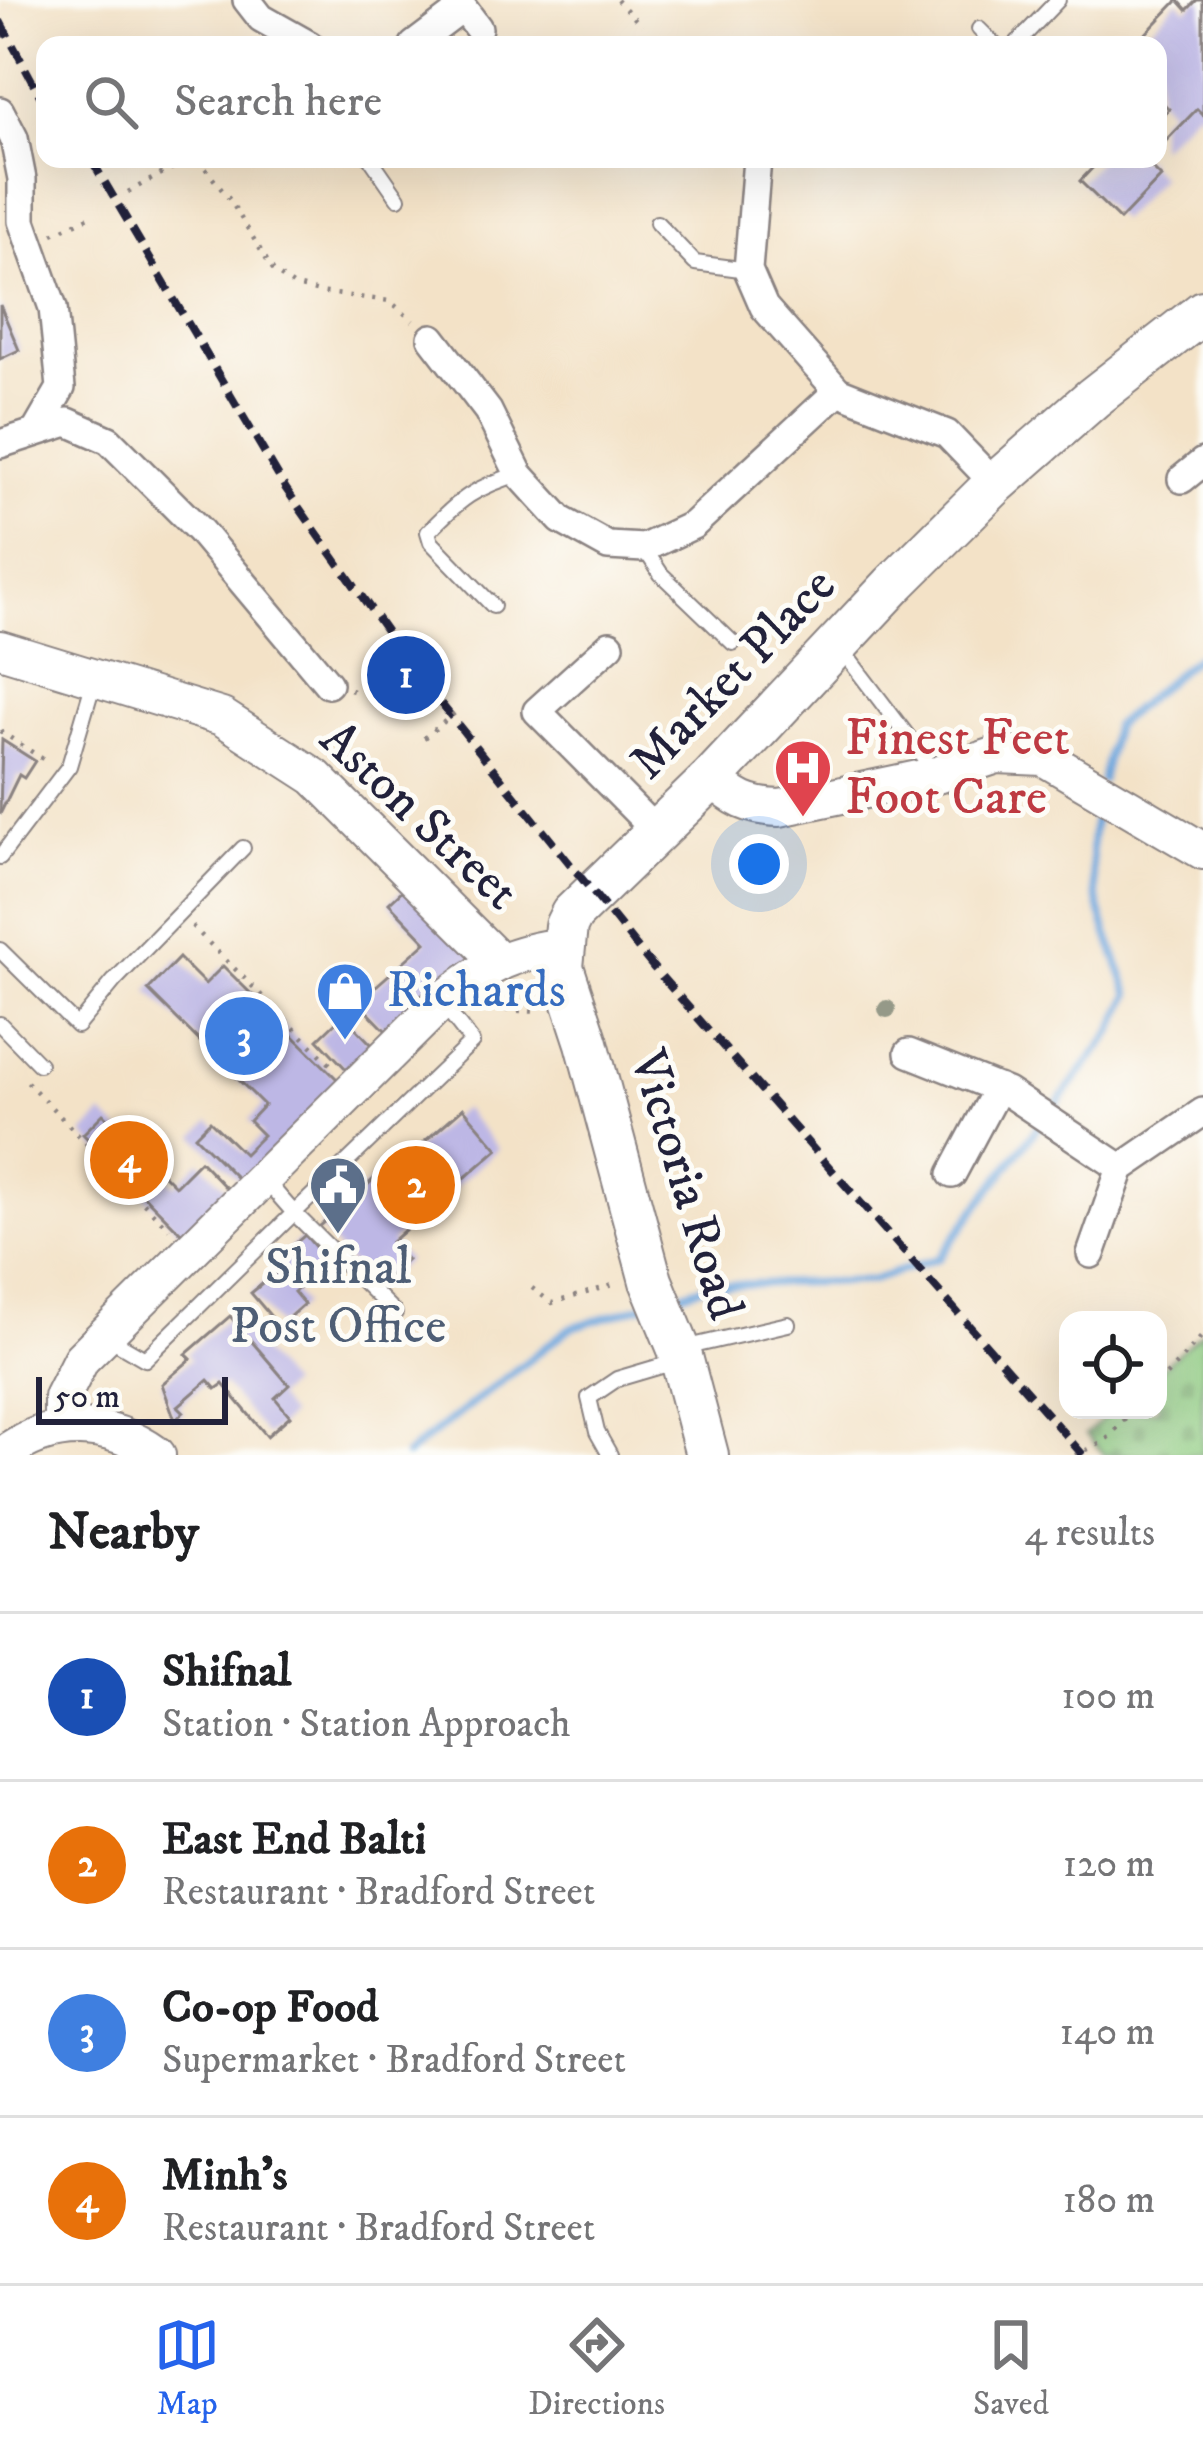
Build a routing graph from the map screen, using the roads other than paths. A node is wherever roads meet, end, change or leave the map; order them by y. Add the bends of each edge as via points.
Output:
1 (247, 0) edge
2 (1058, 0) edge
3 (466, 12) edge
4 (979, 29) dead end
5 (293, 36) edge
6 (428, 36) edge
7 (986, 36) edge
8 (1024, 36) edge
9 (0, 111) edge
10 (377, 168) edge
11 (756, 168) edge
12 (398, 198) dead end
13 (657, 223) dead end
14 (748, 270) junction
15 (1203, 312) edge
16 (433, 338) road end
17 (838, 391) junction
18 (36, 430) junction
19 (0, 444) edge
20 (519, 474) junction
21 (995, 484) junction
22 (644, 548) junction
23 (493, 606) dead end
24 (733, 643) dead end
25 (836, 644) junction
26 (610, 645) dead end
27 (0, 649) edge
28 (95, 676) junction
29 (328, 684) dead end
30 (937, 775) junction
31 (712, 778) junction
32 (657, 832) junction
33 (243, 848) dead end
34 (1203, 851) edge
35 (0, 856) edge
36 (562, 946) junction
37 (0, 950) edge
38 (498, 960) junction
39 (452, 994) junction
40 (0, 1024) edge
41 (909, 1053) dead end
42 (39, 1064) dead end
43 (998, 1088) junction
44 (1203, 1112) edge
45 (1121, 1168) junction
46 (952, 1174) dead end
47 (263, 1178) junction
48 (294, 1213) junction
49 (1091, 1253) dead end
50 (395, 1313) dead end
51 (665, 1316) junction
52 (788, 1324) dead end
53 (104, 1335) junction
54 (62, 1427) junction
55 (3, 1455) edge
56 (157, 1455) edge
57 (610, 1455) edge
58 (707, 1455) edge

1 - 5 street
2 - 8 lane
3 - 6 street
4 - 7 lane
9 - 18 street via 14,138 22,220 53,308 61,388
10 - 12 lane
11 - 14 street
13 - 14 lane via 695,263
14 - 17 street via 764,307
15 - 21 main road, Market Place
16 - 20 street via 488,411
17 - 21 street via 947,434
17 - 22 street via 693,525
18 - 19 street
18 - 29 street via 68,422 109,440 200,531
20 - 22 street via 561,520 608,546
20 - 23 lane via 460,499 428,532
21 - 25 main road, Market Place
22 - 24 lane
25 - 30 lane
25 - 31 main road, Market Place
26 - 32 street via 537,711
27 - 28 street, Aston Street
28 - 35 lane via 64,772
28 - 38 street, Aston Street via 222,717 315,777
30 - 31 street via 780,808 733,799
30 - 34 street via 997,755 1042,757
31 - 32 main road, Market Place
32 - 36 main road, Market Place via 572,914
33 - 37 lane via 76,1026
36 - 38 street
36 - 51 main road, Victoria Road
38 - 39 street
39 - 47 street
39 - 48 lane via 472,1042
40 - 42 lane
41 - 43 street
43 - 45 street
43 - 46 street
44 - 45 street
45 - 49 street
47 - 48 lane
47 - 53 street
48 - 50 lane
48 - 53 lane via 145,1359
51 - 52 lane
51 - 57 lane via 617,1379 589,1398
51 - 58 main road, Victoria Road
53 - 54 street via 70,1379
54 - 55 street
54 - 56 street via 121,1435

